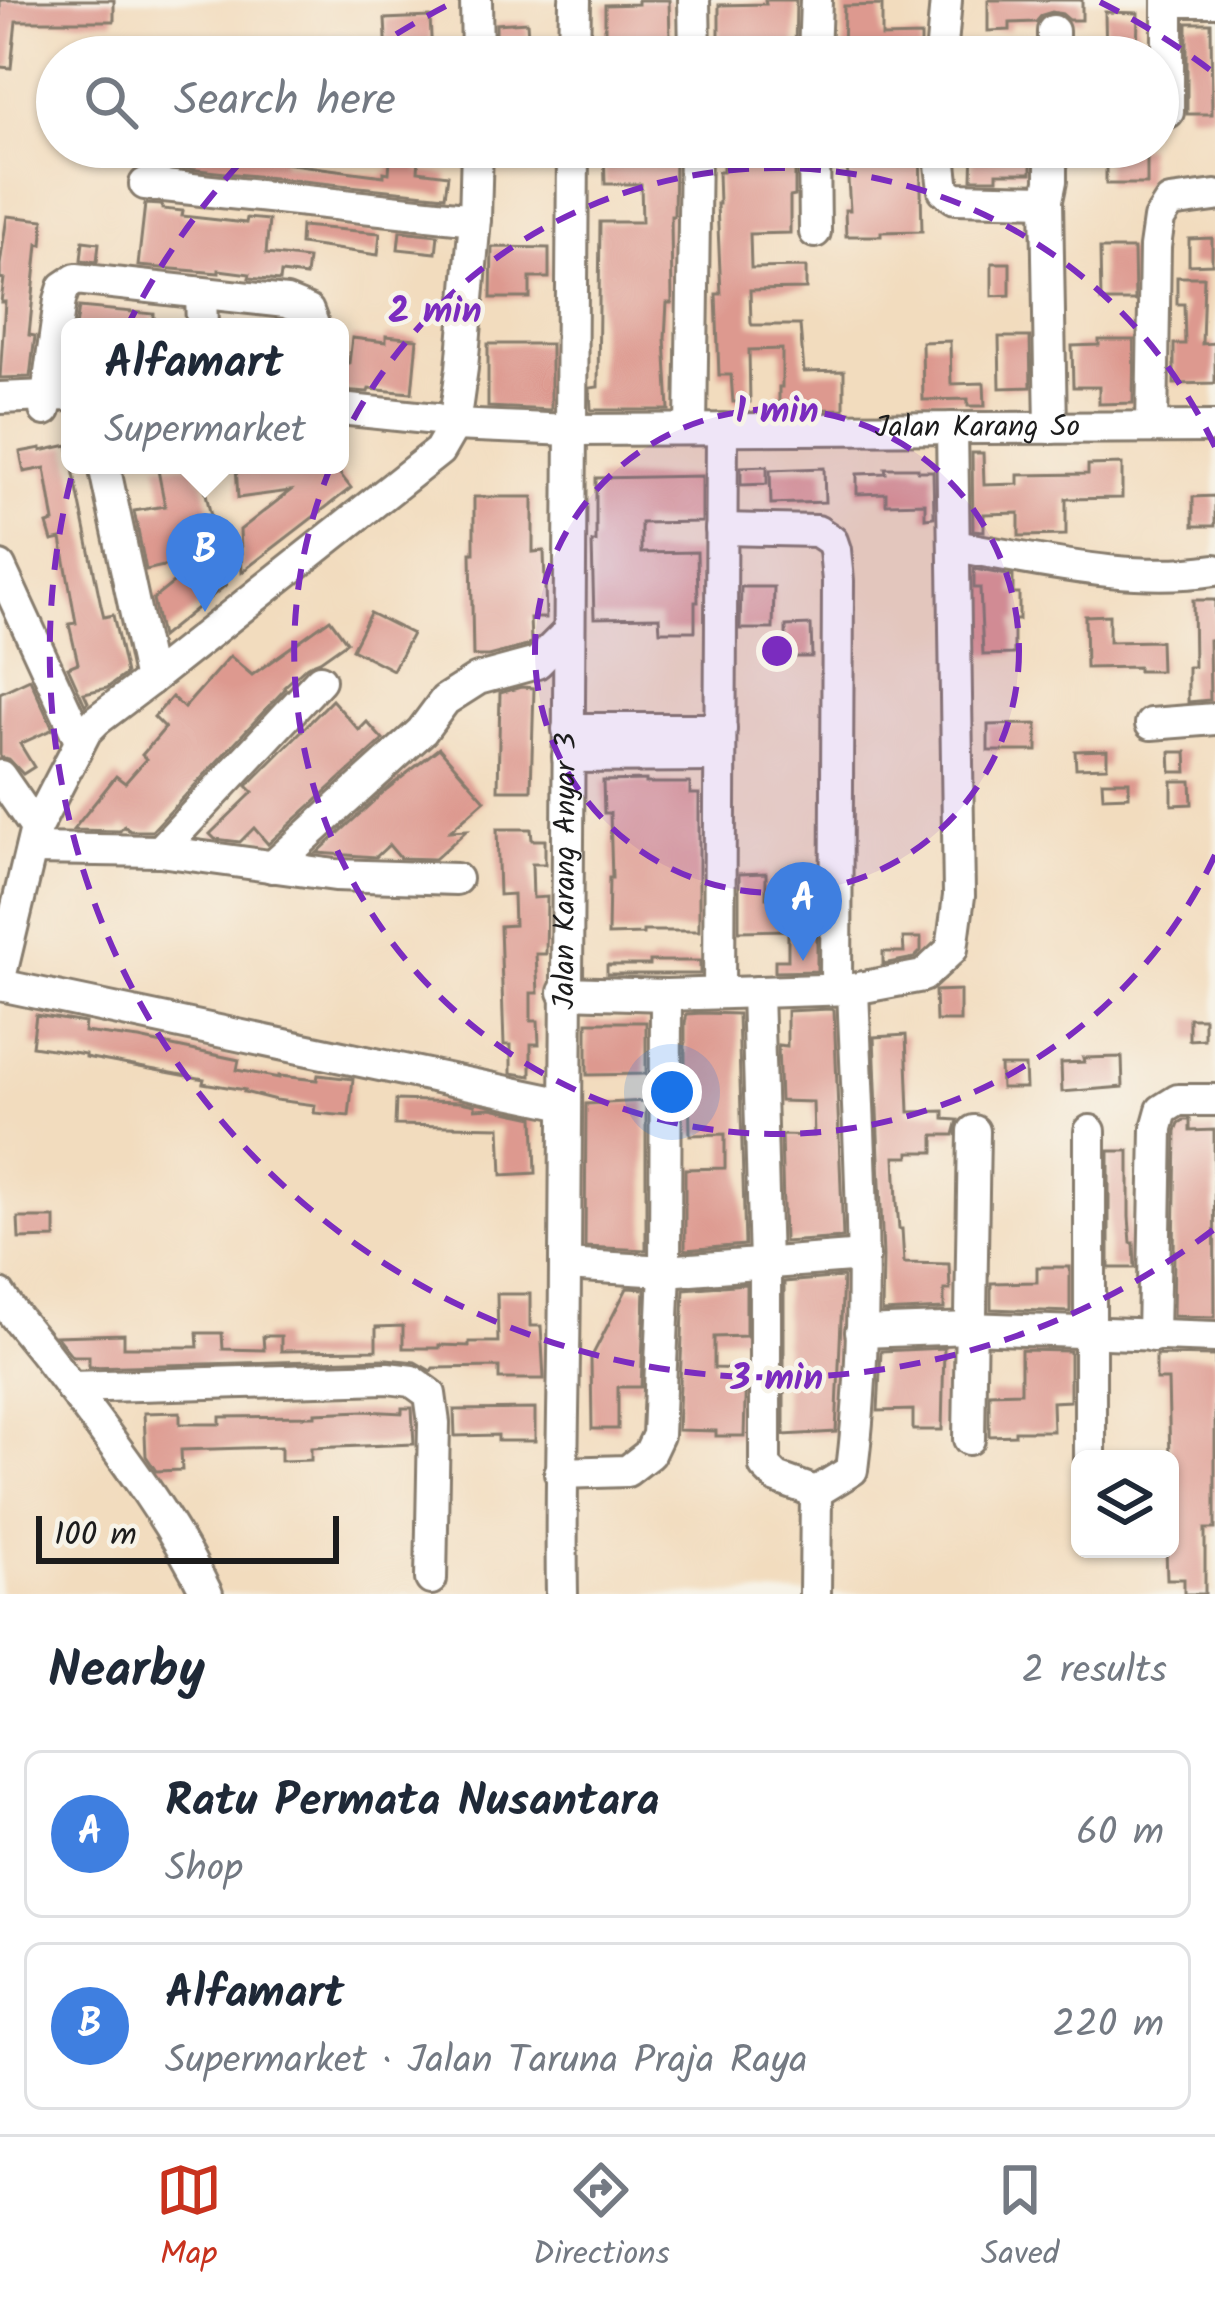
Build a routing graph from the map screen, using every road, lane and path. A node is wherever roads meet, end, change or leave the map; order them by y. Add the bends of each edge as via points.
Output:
1 (476, 0) edge
2 (575, 0) edge
3 (694, 0) edge
4 (816, 0) edge
5 (946, 0) edge
6 (1168, 0) edge
7 (1215, 2) edge
8 (477, 36) edge
9 (574, 36) edge
10 (695, 36) edge
11 (815, 36) edge
12 (943, 36) edge
13 (1168, 36) edge
14 (476, 168) edge
15 (573, 168) edge
16 (696, 168) edge
17 (814, 168) edge
18 (941, 168) edge
19 (1051, 168) edge
20 (145, 184) dead end
21 (1215, 196) edge
22 (1047, 200) junction
23 (475, 219) junction
24 (814, 232) dead end
25 (201, 294) junction
26 (202, 318) edge
27 (311, 318) edge
28 (0, 398) edge
29 (58, 403) edge
30 (349, 410) edge
31 (0, 412) edge
32 (349, 423) edge
33 (454, 425) junction
34 (1215, 427) edge
35 (952, 428) junction
36 (1052, 428) junction
37 (1152, 428) junction
38 (706, 429) junction
39 (570, 430) junction
40 (106, 474) edge
41 (721, 529) junction
42 (954, 546) junction
43 (0, 567) edge
44 (1215, 570) edge
45 (567, 633) junction
46 (150, 680) junction
47 (320, 680) dead end
48 (1215, 719) edge
49 (1151, 724) dead end
50 (80, 741) junction
51 (721, 742) junction
52 (568, 743) junction
53 (0, 776) edge
54 (34, 838) junction
55 (160, 851) junction
56 (272, 867) junction
57 (456, 880) dead end
58 (1, 966) edge
59 (844, 989) junction
60 (564, 992) junction
61 (758, 992) junction
62 (719, 993) junction
63 (666, 994) junction
64 (1215, 1100) edge
65 (565, 1104) junction
66 (974, 1131) dead end
67 (1090, 1131) dead end
68 (864, 1256) junction
69 (765, 1263) junction
70 (565, 1265) junction
71 (665, 1271) junction
72 (5, 1310) edge
73 (970, 1328) junction
74 (862, 1332) junction
75 (1089, 1333) junction
76 (1154, 1336) junction
77 (1215, 1337) edge
78 (70, 1387) junction
79 (969, 1439) dead end
80 (1090, 1450) edge
81 (560, 1473) junction
82 (816, 1492) junction
83 (431, 1579) dead end
84 (207, 1594) edge
85 (562, 1594) edge
86 (815, 1594) edge

1 - 8 street
2 - 9 street
3 - 10 street
4 - 11 street
5 - 12 street
6 - 7 street
6 - 13 street
14 - 23 street
15 - 39 street, Jalan Karang Anyar 3
16 - 38 street
17 - 24 street
18 - 22 street via 944,190 955,198
19 - 22 street
20 - 23 street
21 - 37 street via 1170,202 1159,219
22 - 36 street
23 - 33 street
25 - 26 street
25 - 27 street via 286,302
25 - 29 street via 76,279 64,287
28 - 29 street
29 - 31 street
30 - 33 street
32 - 33 street
33 - 39 street, Jalan Karang So
33 - 46 street via 439,451
34 - 37 street, Jalan Karang So
35 - 36 street, Jalan Karang So
35 - 38 street, Jalan Karang So
35 - 42 street
36 - 37 street, Jalan Karang So
38 - 39 street, Jalan Karang So
38 - 41 street
39 - 45 street, Jalan Karang Anyar 3
40 - 46 street
41 - 51 street
41 - 59 street via 817,531 836,550
42 - 44 street via 1110,572
42 - 59 street via 959,896 952,949 923,976
43 - 50 street
45 - 52 street, Jalan Karang Anyar 3
45 - 56 street via 537,663 478,679 446,700
46 - 50 street
47 - 55 street
48 - 49 street
50 - 54 street
51 - 52 street
51 - 62 street
52 - 60 street, Jalan Karang Anyar 3
53 - 54 street
54 - 55 street
54 - 58 street
55 - 56 street
56 - 57 street
58 - 65 street
59 - 61 street
59 - 68 street
60 - 63 street
60 - 65 street, Jalan Karang Anyar 3
61 - 62 street
61 - 69 street
62 - 63 street
63 - 71 street
64 - 76 street via 1178,1100 1162,1110 1157,1128
65 - 70 street, Jalan Karang Anyar 3
66 - 73 street
67 - 75 street
68 - 69 street
68 - 74 street
69 - 71 street
69 - 82 street via 765,1466
70 - 71 street
70 - 81 street, Jalan Karang Anyar 3
71 - 81 street via 658,1435 649,1454 626,1471
72 - 78 street
73 - 74 street
73 - 75 street
73 - 79 street
74 - 82 street via 852,1470
75 - 76 street
75 - 80 street
76 - 77 street
78 - 83 street via 412,1381 430,1394 434,1423
78 - 84 street via 164,1514
81 - 85 street, Jalan Karang Anyar 3
82 - 86 street

